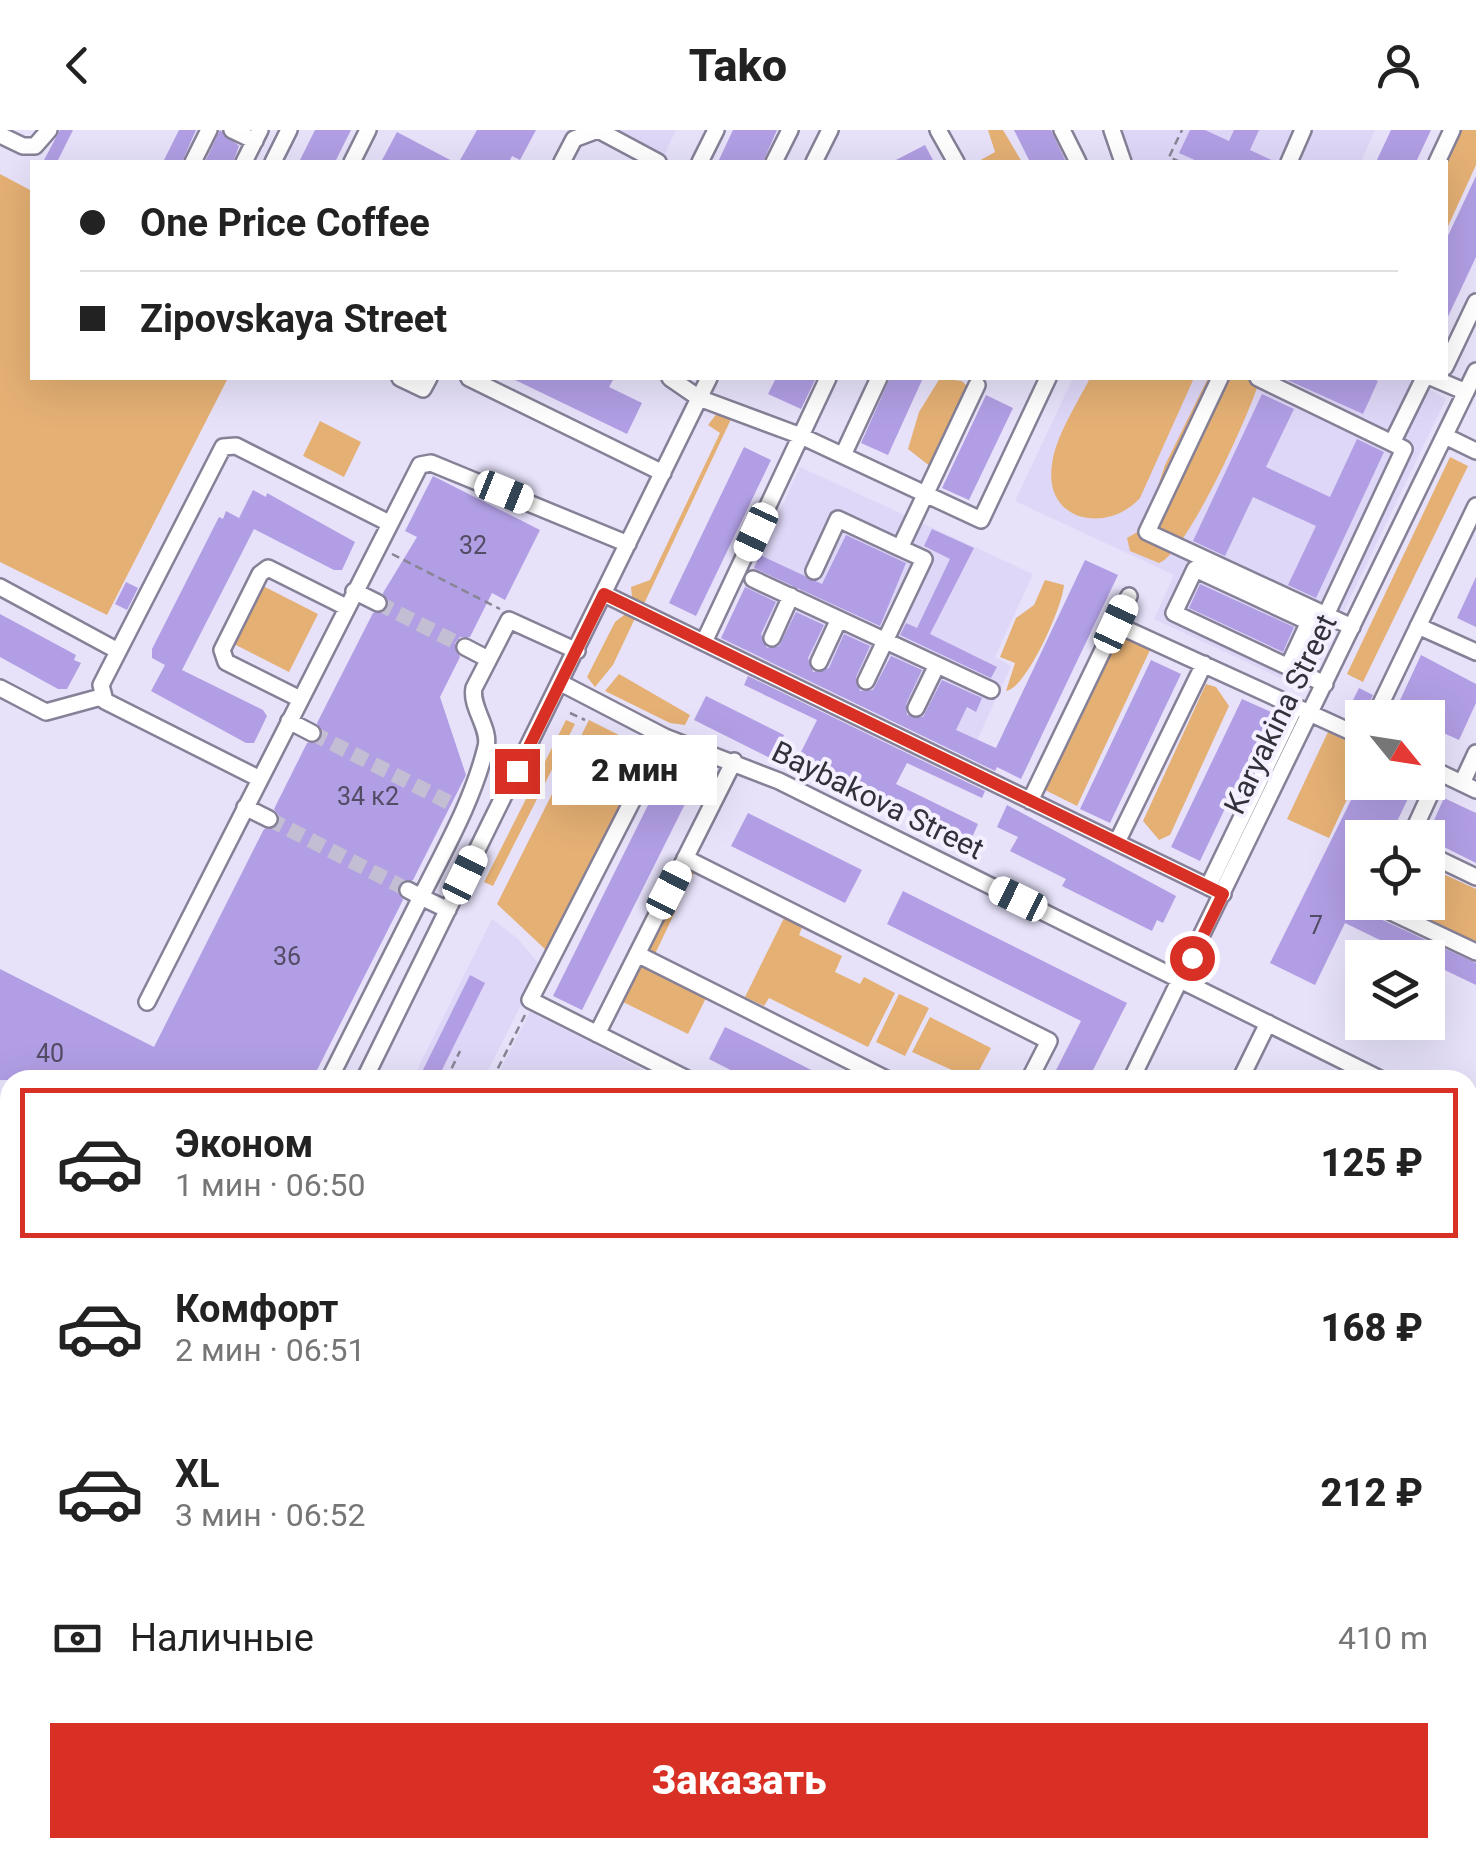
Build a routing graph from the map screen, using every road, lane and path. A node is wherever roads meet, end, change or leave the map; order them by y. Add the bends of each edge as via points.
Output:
1 (49, 130) edge
2 (209, 130) edge
3 (232, 130) edge
4 (289, 130) edge
5 (368, 130) edge
6 (716, 130) edge
7 (790, 130) edge
8 (830, 130) edge
9 (938, 130) edge
10 (1062, 130) edge
11 (1112, 130) edge
12 (1182, 130) edge
13 (1303, 130) edge
14 (1452, 130) edge
15 (0, 135) edge
16 (258, 136) edge
17 (194, 160) edge
18 (245, 160) edge
19 (274, 160) edge
20 (353, 160) edge
21 (563, 160) edge
22 (654, 160) edge
23 (701, 160) edge
24 (775, 160) edge
25 (815, 160) edge
26 (955, 160) edge
27 (1077, 160) edge
28 (1122, 160) edge
29 (1174, 160) edge
30 (1290, 160) edge
31 (1438, 160) edge
32 (1476, 302) edge
33 (1448, 354) edge
34 (404, 380) edge
35 (428, 380) edge
36 (473, 380) edge
37 (673, 380) edge
38 (708, 380) edge
39 (827, 380) edge
40 (878, 380) edge
41 (1047, 380) edge
42 (1219, 380) edge
43 (1262, 380) edge
44 (1433, 380) edge
45 (1472, 381) edge
46 (977, 385) dead end
47 (699, 398) junction
48 (801, 436) junction
49 (1445, 436) junction
50 (1392, 443) junction
51 (1476, 451) edge
52 (842, 455) junction
53 (662, 473) junction
54 (926, 494) junction
55 (1476, 506) edge
56 (388, 524) junction
57 (628, 544) junction
58 (377, 547) junction
59 (900, 548) junction
60 (814, 571) dead end
61 (753, 578) dead end
62 (0, 587) edge
63 (354, 591) junction
64 (604, 594) junction
65 (791, 596) junction
66 (1128, 596) dead end
67 (378, 603) tunnel mouth
68 (346, 607) junction
69 (1326, 615) junction
70 (513, 619) junction
71 (839, 619) junction
72 (1116, 624) junction
73 (1418, 626) junction
74 (1352, 627) junction
75 (772, 638) dead end
76 (886, 641) junction
77 (704, 642) junction
78 (465, 647) tunnel mouth
79 (118, 651) junction
80 (577, 651) junction
81 (1476, 652) edge
82 (488, 659) junction
83 (819, 662) dead end
84 (1204, 664) junction
85 (937, 665) junction
86 (1288, 667) junction
87 (866, 682) dead end
88 (561, 683) junction
89 (1325, 684) junction
90 (1, 690) edge
91 (991, 690) dead end
92 (102, 697) junction
93 (300, 700) junction
94 (1383, 700) edge
95 (916, 708) dead end
96 (1303, 710) junction
97 (570, 713) dead end
98 (585, 720) dead end
99 (288, 722) junction
100 (1345, 730) edge
101 (312, 733) tunnel mouth
102 (665, 737) junction
103 (1476, 753) edge
104 (734, 760) junction
105 (1445, 775) edge
106 (260, 779) junction
107 (1469, 786) edge
108 (471, 788) junction
109 (1030, 800) junction
110 (500, 804) junction
111 (245, 808) junction
112 (268, 819) tunnel mouth
113 (1117, 842) junction
114 (685, 858) junction
115 (1445, 862) edge
116 (1476, 877) edge
117 (1215, 890) junction
118 (415, 893) junction
119 (448, 910) junction
120 (1408, 920) edge
121 (1476, 952) edge
122 (637, 954) junction
123 (1181, 980) junction
124 (147, 1002) dead end
125 (530, 1006) dead end
126 (1268, 1023) junction
127 (357, 1024) junction
128 (597, 1034) junction
129 (385, 1038) junction
130 (460, 1051) dead end
131 (335, 1070) edge
132 (369, 1070) edge
133 (451, 1070) edge
134 (497, 1070) edge
135 (667, 1070) edge
136 (868, 1070) edge
137 (1034, 1070) edge
138 (1137, 1070) edge
139 (1245, 1070) edge
140 (1362, 1070) edge

1 - 15 street via 35,146
2 - 17 street
3 - 16 street
4 - 19 street
5 - 20 street
6 - 23 street
7 - 24 street
8 - 25 street
9 - 26 street
10 - 27 street
11 - 28 street
12 - 29 path via 1169,158
13 - 30 street
14 - 31 street
16 - 18 street
21 - 22 street via 574,138 598,130
32 - 33 street
34 - 35 street via 423,390
36 - 53 street
37 - 47 street
38 - 47 street
39 - 48 street
40 - 52 street
41 - 54 street via 981,520
42 - 69 street via 1146,532
43 - 50 street
44 - 50 street
45 - 49 street, Karyakina Street
46 - 54 street
47 - 48 street
47 - 53 street
48 - 52 street
48 - 77 street
49 - 51 street
49 - 74 street, Karyakina Street
50 - 69 street via 1404,449
52 - 54 street
53 - 57 street
54 - 59 street
55 - 73 street
56 - 57 street via 426,462
56 - 58 street
56 - 79 street via 236,446 223,448
57 - 64 street
58 - 63 street
58 - 70 path
59 - 60 street via 838,519
59 - 76 street via 924,559
61 - 65 street
62 - 79 street
63 - 67 street
63 - 68 street
64 - 77 street
64 - 80 street
65 - 71 street
65 - 75 street
66 - 72 street
68 - 93 street
68 - 93 street via 268,568 230,634 222,659
69 - 74 street
70 - 80 street
70 - 82 street
71 - 76 street
71 - 83 street
72 - 84 street
72 - 109 street
73 - 81 street
73 - 94 street
74 - 89 street, Karyakina Street
76 - 85 street
76 - 87 street
77 - 109 street
78 - 82 street
79 - 92 street via 100,685
80 - 88 street
82 - 108 street via 472,692 488,744
84 - 96 street
84 - 113 street
85 - 91 street
85 - 95 street
86 - 86 street via 1174,613 1195,569 1310,622
86 - 89 street
88 - 102 street, Baybakova Street
88 - 110 street
89 - 96 street, Karyakina Street
90 - 92 street via 46,712
92 - 106 street
93 - 99 street
96 - 100 street
96 - 117 street, Karyakina Street
97 - 98 path
99 - 101 street
99 - 106 street
102 - 104 street, Baybakova Street
102 - 128 street via 530,1000
103 - 107 street
104 - 114 street
104 - 123 street, Baybakova Street
105 - 107 street
106 - 111 street
108 - 110 street
108 - 118 street
109 - 113 street
110 - 119 street
111 - 112 street
111 - 124 street
113 - 117 street
114 - 122 street
114 - 137 street via 1049,1041
115 - 116 street
117 - 123 street, Karyakina Street
118 - 119 street
118 - 127 street
119 - 129 street
120 - 121 street
122 - 128 street
122 - 136 street
123 - 126 street, Baybakova Street
123 - 138 street, Karyakina Street
125 - 134 path
126 - 139 street
126 - 140 street, Baybakova Street
127 - 129 street
127 - 131 street
128 - 135 street
129 - 132 street
130 - 133 path

